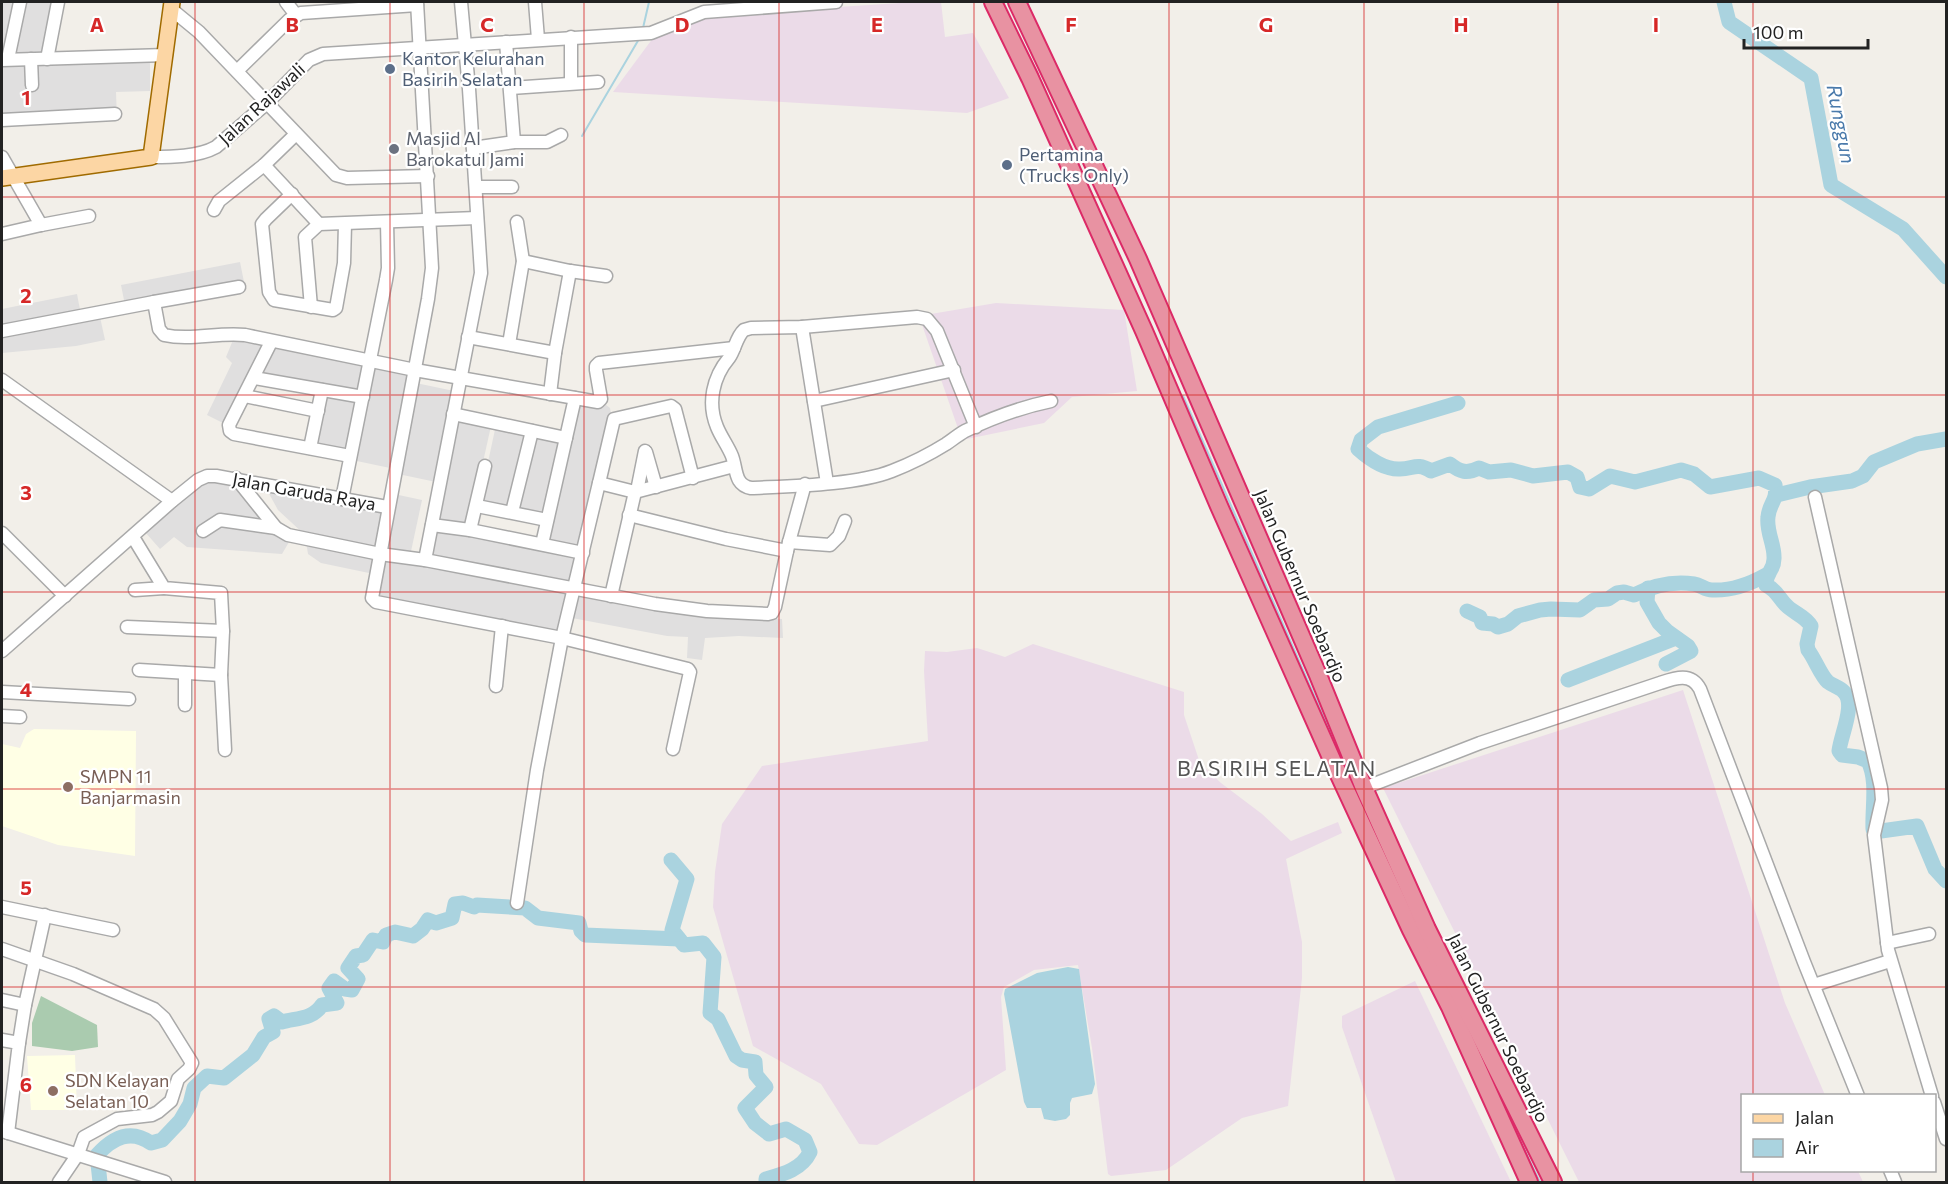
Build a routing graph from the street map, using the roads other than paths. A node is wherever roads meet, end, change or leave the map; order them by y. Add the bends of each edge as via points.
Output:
1 (20, 2) edge
2 (58, 2) edge
3 (286, 2) edge
4 (461, 2) edge
5 (535, 2) edge
6 (836, 2) edge
7 (993, 2) edge
8 (1017, 2) edge
9 (417, 3) edge
10 (371, 4) edge
11 (171, 5) edge
12 (298, 10) edge
13 (571, 37) junction
14 (538, 39) junction
15 (506, 42) junction
16 (463, 44) junction
17 (420, 48) junction
18 (166, 55) junction
19 (31, 59) junction
20 (47, 59) junction
21 (5, 60) edge
22 (237, 71) junction
23 (598, 82) dead end
24 (571, 83) junction
25 (32, 85) dead end
26 (511, 88) junction
27 (267, 103) junction
28 (115, 114) dead end
29 (2, 120) edge
30 (296, 134) junction
31 (561, 135) dead end
32 (514, 142) junction
33 (473, 148) junction
34 (2, 157) edge
35 (151, 157) junction
36 (264, 165) junction
37 (6, 173) edge
38 (428, 176) junction
39 (476, 187) junction
40 (512, 187) dead end
41 (292, 194) junction
42 (214, 210) dead end
43 (89, 216) dead end
44 (477, 218) junction
45 (430, 220) junction
46 (387, 222) junction
47 (517, 222) dead end
48 (320, 224) junction
49 (345, 224) junction
50 (41, 225) junction
51 (2, 234) edge
52 (523, 261) junction
53 (570, 271) junction
54 (606, 276) dead end
55 (239, 286) dead end
56 (154, 302) junction
57 (311, 307) junction
58 (802, 327) junction
59 (2, 331) edge
60 (468, 337) junction
61 (272, 342) junction
62 (509, 344) junction
63 (734, 348) junction
64 (555, 353) junction
65 (370, 361) junction
66 (415, 370) junction
67 (954, 370) junction
68 (254, 378) junction
69 (461, 378) junction
70 (2, 380) edge
71 (1190, 380) junction
72 (322, 390) junction
73 (1169, 390) junction
74 (550, 394) junction
75 (245, 396) junction
76 (363, 397) junction
77 (575, 398) junction
78 (1051, 400) dead end
79 (814, 401) junction
80 (318, 411) junction
81 (453, 414) junction
82 (976, 427) junction
83 (532, 431) junction
84 (566, 438) junction
85 (310, 448) junction
86 (350, 456) junction
87 (485, 465) dead end
88 (734, 466) junction
89 (236, 478) junction
90 (693, 478) junction
91 (599, 483) junction
92 (827, 483) junction
93 (805, 484) junction
94 (656, 486) junction
95 (636, 491) junction
96 (1815, 497) dead end
97 (342, 499) junction
98 (172, 501) junction
99 (477, 506) junction
100 (387, 507) junction
101 (512, 512) junction
102 (628, 515) junction
103 (547, 520) junction
104 (845, 521) dead end
105 (432, 525) junction
106 (276, 528) junction
107 (470, 530) junction
108 (203, 531) dead end
109 (2, 533) edge
110 (133, 537) junction
111 (542, 544) junction
112 (788, 547) junction
113 (583, 553) junction
114 (380, 554) junction
115 (425, 560) junction
116 (164, 588) junction
117 (135, 590) dead end
118 (574, 590) junction
119 (65, 596) junction
120 (611, 597) junction
121 (127, 627) dead end
122 (502, 627) junction
123 (223, 631) junction
124 (562, 638) junction
125 (2, 651) edge
126 (139, 670) dead end
127 (185, 673) junction
128 (221, 675) junction
129 (496, 686) dead end
130 (2, 692) edge
131 (129, 699) dead end
132 (185, 705) dead end
133 (2, 716) edge
134 (20, 717) dead end
135 (673, 749) dead end
136 (225, 750) dead end
137 (1364, 788) junction
138 (517, 903) dead end
139 (2, 906) edge
140 (45, 915) junction
141 (113, 930) dead end
142 (1929, 934) dead end
143 (1887, 943) junction
144 (2, 949) edge
145 (36, 960) junction
146 (1890, 961) junction
147 (1814, 985) junction
148 (2, 1000) edge
149 (25, 1005) junction
150 (2, 1040) edge
151 (19, 1043) junction
152 (1858, 1094) edge
153 (1932, 1094) edge
154 (1936, 1105) edge
155 (5, 1132) edge
156 (1947, 1140) edge
157 (78, 1154) junction
158 (1526, 1178) edge
159 (1553, 1181) edge
160 (59, 1182) edge
161 (165, 1182) edge

1 - 21 street
2 - 20 street
3 - 12 street
4 - 16 street
5 - 14 street
6 - 13 street, Jalan Rajawali via 704,12 651,33
7 - 73 highway, Jalan Gubernur Soebardjo
8 - 71 highway, Jalan Gubernur Soebardjo via 1138,259
9 - 10 street
9 - 17 street, Jalan Garuda Raya
10 - 12 street
11 - 18 main road
11 - 22 street
12 - 22 street
13 - 14 street, Jalan Rajawali
13 - 24 street
14 - 15 street, Jalan Rajawali
15 - 16 street, Jalan Rajawali
15 - 26 street
16 - 17 street, Jalan Rajawali
16 - 33 street
17 - 27 street, Jalan Rajawali via 315,56
17 - 38 street, Jalan Garuda Raya
18 - 20 street
18 - 35 main road
19 - 20 street
19 - 21 street
19 - 25 street
22 - 27 street
23 - 24 street
24 - 26 street
26 - 32 street
27 - 30 street
27 - 35 street, Jalan Rajawali via 210,150
28 - 29 street
30 - 36 street
30 - 38 street via 341,177
31 - 32 street via 547,142
32 - 33 street
33 - 39 street
34 - 37 street
35 - 37 main road
36 - 41 street
36 - 42 street via 221,199
37 - 50 street
38 - 45 street, Jalan Garuda Raya
39 - 40 street
39 - 44 street
41 - 48 street
41 - 57 street via 262,224 269,292 276,301
43 - 50 street
44 - 45 street
44 - 60 street via 481,273
45 - 46 street
45 - 66 street, Jalan Garuda Raya via 432,268
46 - 49 street
46 - 65 street via 388,268
47 - 52 street
48 - 49 street
48 - 57 street via 304,237
49 - 57 street via 338,304 333,310
50 - 51 street
52 - 53 street
52 - 62 street
53 - 54 street
53 - 64 street
55 - 56 street
56 - 59 street
56 - 61 street via 159,329 164,335 189,338 231,333
58 - 63 street via 751,328 741,333
58 - 67 street via 927,319 937,331
58 - 79 street
60 - 62 street
60 - 69 street
61 - 65 street
61 - 68 street
62 - 64 street
63 - 77 street via 599,363 596,370 600,401
63 - 88 street via 715,380 712,406 715,424
64 - 74 street
65 - 66 street
65 - 76 street
66 - 69 street
66 - 100 street, Jalan Garuda Raya
67 - 79 street
67 - 82 street
68 - 72 street
68 - 75 street
69 - 74 street
69 - 81 street
70 - 98 street
71 - 73 highway
71 - 137 highway, Jalan Gubernur Soebardjo
72 - 76 street
72 - 80 street
73 - 158 highway, Jalan Gubernur Soebardjo via 1333,762 1450,1007
74 - 77 street
75 - 80 street
75 - 85 street via 229,425 231,432
76 - 86 street
77 - 84 street
78 - 82 street
79 - 92 street
80 - 85 street
81 - 83 street
81 - 105 street
82 - 92 street via 894,470
83 - 84 street
83 - 101 street
84 - 103 street
85 - 86 street
86 - 97 street
87 - 99 street
88 - 90 street
88 - 93 street via 738,481 746,488
89 - 97 street, Jalan Garuda Raya
89 - 98 street, Jalan Garuda Raya via 207,476
89 - 106 street
90 - 91 street via 671,406 614,419
90 - 94 street
91 - 95 street
91 - 113 street
92 - 93 street
93 - 112 street
94 - 95 street
94 - 95 street via 645,451
95 - 102 street
96 - 143 street via 1881,788 1875,829
97 - 100 street, Jalan Garuda Raya
98 - 110 street, Jalan Garuda Raya
99 - 101 street
99 - 107 street
100 - 114 street
101 - 103 street
102 - 112 street via 726,539
102 - 120 street
103 - 111 street
104 - 112 street via 830,545
105 - 107 street
105 - 115 street
106 - 108 street via 219,520
106 - 114 street
107 - 111 street
109 - 119 street
110 - 116 street
110 - 119 street, Jalan Garuda Raya
111 - 113 street
112 - 120 street via 771,614 690,610
113 - 118 street
114 - 115 street
114 - 122 street via 373,600
115 - 118 street
116 - 117 street
116 - 123 street via 221,593
118 - 120 street
118 - 124 street
119 - 125 street, Jalan Garuda Raya
121 - 123 street
122 - 124 street
122 - 129 street
123 - 128 street
124 - 135 street via 688,669 686,698
124 - 138 street
126 - 127 street
127 - 128 street
127 - 132 street
128 - 136 street
130 - 131 street
133 - 134 street
137 - 147 street via 1480,743 1676,678 1689,678 1700,689
137 - 159 highway, Jalan Gubernur Soebardjo via 1427,928
139 - 140 street
140 - 141 street
140 - 145 street
142 - 143 street
143 - 146 street
144 - 145 street
145 - 149 street
145 - 157 street via 154,1009 192,1063 178,1079 166,1107 152,1115 125,1117 100,1127 82,1139
146 - 147 street
146 - 153 street
147 - 152 street
148 - 149 street
149 - 151 street
150 - 151 street
151 - 155 street
154 - 156 street
155 - 157 street
157 - 160 street
157 - 161 street

